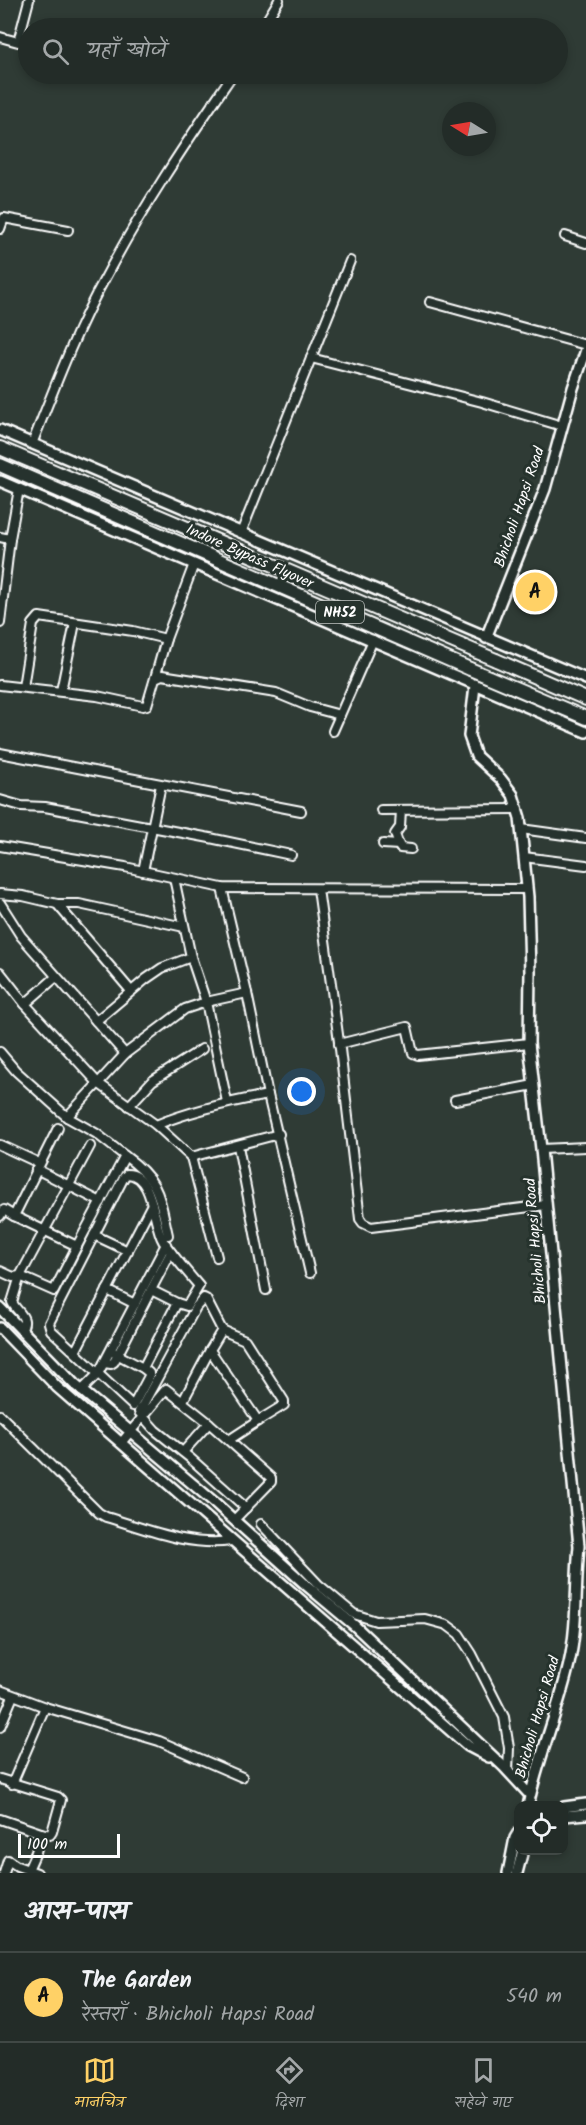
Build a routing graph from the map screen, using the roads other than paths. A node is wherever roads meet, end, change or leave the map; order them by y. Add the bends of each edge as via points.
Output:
1 (29, 0) edge
2 (279, 0) edge
3 (24, 18) edge
4 (268, 18) edge
5 (0, 37) edge
6 (18, 42) edge
7 (226, 84) edge
8 (0, 229) edge
9 (68, 230) dead end
10 (565, 237) dead end
11 (586, 243) edge
12 (350, 261) dead end
13 (430, 302) dead end
14 (586, 345) edge
15 (586, 350) edge
16 (311, 358) junction
17 (562, 426) junction
18 (0, 430) edge
19 (32, 444) junction
20 (0, 448) edge
21 (0, 465) edge
22 (0, 481) edge
23 (19, 489) junction
24 (241, 533) junction
25 (0, 537) edge
26 (10, 539) junction
27 (194, 564) junction
28 (3, 580) edge
29 (0, 623) edge
30 (75, 623) junction
31 (486, 638) junction
32 (166, 639) junction
33 (373, 640) junction
34 (155, 678) junction
35 (586, 680) edge
36 (0, 685) edge
37 (475, 686) junction
38 (23, 687) junction
39 (61, 691) junction
40 (586, 699) edge
41 (340, 715) junction
42 (586, 718) edge
43 (333, 731) dead end
44 (586, 732) edge
45 (0, 753) edge
46 (161, 785) junction
47 (0, 800) edge
48 (518, 809) junction
49 (381, 810) dead end
50 (401, 810) junction
51 (301, 811) dead end
52 (153, 827) junction
53 (521, 829) junction
54 (586, 838) edge
55 (383, 844) dead end
56 (399, 845) junction
57 (0, 846) edge
58 (411, 849) dead end
59 (291, 855) dead end
60 (524, 857) junction
61 (586, 865) edge
62 (143, 871) junction
63 (174, 878) junction
64 (222, 888) junction
65 (318, 889) junction
66 (527, 889) junction
67 (0, 894) edge
68 (0, 903) edge
69 (57, 904) junction
70 (184, 927) junction
71 (191, 957) junction
72 (0, 972) edge
73 (56, 977) junction
74 (131, 992) junction
75 (247, 993) junction
76 (206, 1002) junction
77 (25, 1004) junction
78 (96, 1020) junction
79 (529, 1042) junction
80 (339, 1044) junction
81 (202, 1049) dead end
82 (0, 1052) edge
83 (125, 1054) junction
84 (98, 1083) junction
85 (534, 1085) junction
86 (268, 1095) junction
87 (455, 1100) dead end
88 (228, 1102) junction
89 (129, 1106) junction
90 (67, 1117) junction
91 (156, 1125) junction
92 (58, 1128) dead end
93 (279, 1134) junction
94 (0, 1145) edge
95 (90, 1146) dead end
96 (238, 1146) junction
97 (586, 1147) edge
98 (541, 1149) junction
99 (125, 1156) junction
100 (191, 1157) junction
101 (38, 1166) junction
102 (69, 1185) junction
103 (101, 1202) junction
104 (152, 1204) junction
105 (546, 1205) junction
106 (2, 1211) edge
107 (14, 1216) junction
108 (46, 1231) junction
109 (94, 1235) junction
110 (168, 1235) dead end
111 (166, 1244) junction
112 (77, 1246) junction
113 (128, 1251) junction
114 (171, 1252) junction
115 (217, 1257) dead end
116 (0, 1271) edge
117 (310, 1273) dead end
118 (20, 1276) junction
119 (107, 1290) junction
120 (151, 1290) junction
121 (266, 1290) dead end
122 (177, 1303) junction
123 (135, 1304) junction
124 (0, 1308) edge
125 (0, 1328) edge
126 (21, 1330) junction
127 (222, 1330) junction
128 (210, 1350) junction
129 (111, 1351) junction
130 (75, 1352) junction
131 (119, 1355) junction
132 (105, 1362) junction
133 (143, 1368) junction
134 (98, 1374) junction
135 (81, 1391) junction
136 (183, 1401) junction
137 (0, 1416) edge
138 (143, 1416) junction
139 (258, 1421) junction
140 (209, 1423) junction
141 (131, 1431) junction
142 (229, 1440) junction
143 (121, 1443) junction
144 (183, 1452) junction
145 (246, 1508) junction
146 (234, 1521) junction
147 (261, 1524) dead end
148 (231, 1541) junction
149 (582, 1545) edge
150 (0, 1690) edge
151 (14, 1696) junction
152 (45, 1707) junction
153 (0, 1727) edge
154 (497, 1761) junction
155 (508, 1771) junction
156 (242, 1777) dead end
157 (0, 1779) edge
158 (12, 1784) junction
159 (530, 1795) junction
160 (529, 1801) edge
161 (586, 1804) edge
162 (568, 1806) edge
163 (586, 1814) edge
164 (568, 1816) edge
165 (0, 1819) edge
166 (40, 1833) junction
167 (514, 1843) edge
168 (522, 1855) edge
169 (4, 1859) edge
170 (28, 1870) junction
171 (4, 1873) edge
172 (37, 1873) edge
173 (508, 1873) edge
174 (518, 1873) edge

1 - 3 street
2 - 4 street
5 - 6 street
7 - 19 street via 167,171 102,282
8 - 9 street via 4,218
10 - 11 street
12 - 16 street
13 - 14 street
15 - 17 street, Bhicholi Hapsi Road
16 - 17 street
16 - 24 street
17 - 31 street, Bhicholi Hapsi Road via 545,489
18 - 19 street
19 - 24 street
20 - 40 highway, Indore Bypass Flyover / NH52, bridge
21 - 42 highway, Indore Bypass Flyover / NH52, bridge
22 - 23 street
23 - 26 street
23 - 27 street
24 - 31 street
25 - 26 street
26 - 28 street
27 - 32 street
27 - 33 street
28 - 29 street
30 - 32 street via 133,630
30 - 38 street via 35,619
30 - 39 street
31 - 35 street
32 - 34 street
33 - 37 street
33 - 41 street
34 - 39 street via 147,705 143,706
34 - 41 street via 162,675 276,693
36 - 38 street
37 - 44 street
37 - 48 street, Bhicholi Hapsi Road via 469,736 476,756 501,779
38 - 39 street
41 - 43 street
45 - 46 street
46 - 51 street
46 - 52 street
47 - 52 street
48 - 50 street
48 - 53 street, Bhicholi Hapsi Road
49 - 50 street
50 - 56 street via 400,827 395,834
52 - 59 street
52 - 62 street
53 - 54 street
53 - 60 street, Bhicholi Hapsi Road
55 - 56 street
56 - 58 street
57 - 62 street
60 - 61 street
60 - 66 street, Bhicholi Hapsi Road
62 - 63 street
63 - 64 street
63 - 70 street
64 - 65 street
64 - 75 street
65 - 66 street
65 - 80 street
66 - 79 street, Bhicholi Hapsi Road
67 - 69 street
68 - 73 street via 21,936
69 - 70 street via 79,904
69 - 74 street
70 - 71 street
71 - 74 street via 162,969
71 - 76 street
72 - 77 street
73 - 77 street
73 - 78 street
74 - 78 street
75 - 76 street
75 - 86 street
76 - 83 street via 184,1009
76 - 88 street
77 - 84 street
78 - 83 street
79 - 80 street via 418,1055 413,1053 407,1027
79 - 85 street, Bhicholi Hapsi Road
80 - 105 street via 363,1223 371,1227
81 - 89 street via 152,1081
82 - 90 street
83 - 84 street
84 - 89 street
84 - 90 street
85 - 87 street
85 - 98 street, Bhicholi Hapsi Road
86 - 88 street
86 - 93 street
88 - 91 street
89 - 91 street
90 - 99 street
91 - 100 street
92 - 101 street
93 - 96 street
93 - 117 street
94 - 101 street
95 - 102 street
96 - 100 street
96 - 121 street
97 - 98 street
98 - 105 street, Bhicholi Hapsi Road
99 - 103 street
99 - 110 street via 152,1180
100 - 115 street
101 - 102 street
101 - 107 street
102 - 103 street
102 - 108 street
103 - 112 street
104 - 109 street via 145,1186 135,1175 127,1174
104 - 111 street
104 - 113 street
105 - 149 street, Bhicholi Hapsi Road
106 - 107 street
107 - 108 street
108 - 112 street
108 - 118 street
109 - 113 street
109 - 130 street via 49,1323 51,1330
111 - 114 street
111 - 123 street
112 - 118 street via 54,1291
113 - 119 street
114 - 120 street
114 - 122 street via 199,1286 187,1306
116 - 118 street
118 - 126 street via 12,1302 24,1317
119 - 123 street
119 - 130 street
120 - 122 street
120 - 131 street
122 - 133 street
123 - 129 street
124 - 126 street
125 - 143 street via 57,1387
126 - 135 street
127 - 128 street
127 - 138 street via 206,1299 200,1300 139,1412
127 - 139 street via 245,1340 284,1401 284,1405
128 - 136 street
128 - 139 street
129 - 131 street
129 - 132 street
130 - 134 street
131 - 132 street via 111,1364
131 - 133 street
132 - 134 street
133 - 134 street via 149,1376 133,1406
134 - 135 street
135 - 141 street
136 - 138 street via 166,1389
136 - 140 street
137 - 148 street via 99,1514 180,1540 213,1544
138 - 141 street
138 - 144 street
139 - 142 street
140 - 142 street
140 - 144 street
141 - 143 street
141 - 146 street
142 - 145 street via 272,1479
143 - 148 street
144 - 145 street
145 - 146 street
146 - 154 street via 355,1626
147 - 155 street via 310,1576 354,1614 376,1621 425,1619 447,1625 459,1634 504,1717
148 - 154 street via 468,1746
149 - 159 street, Bhicholi Hapsi Road via 576,1572 576,1618 569,1664
150 - 151 street
151 - 152 street
151 - 153 street
152 - 156 street via 159,1741
152 - 158 street
154 - 155 street
155 - 159 street
157 - 158 street
158 - 166 street via 60,1800 52,1832
159 - 160 street, Bhicholi Hapsi Road
161 - 162 street
163 - 164 street
165 - 166 street
166 - 170 street
167 - 173 street
168 - 174 street
169 - 170 street
169 - 171 street
170 - 172 street

